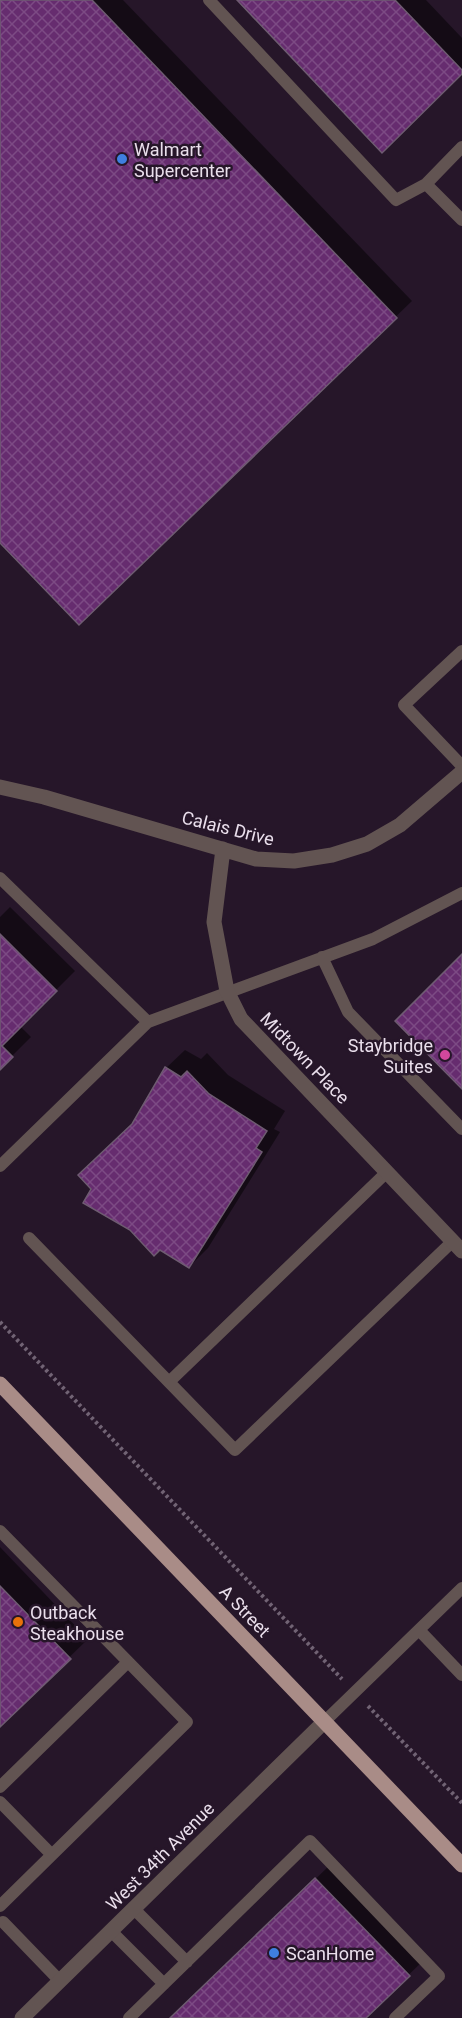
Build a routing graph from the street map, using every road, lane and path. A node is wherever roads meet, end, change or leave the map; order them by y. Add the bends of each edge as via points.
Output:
1 (209, 0) edge
2 (462, 147) edge
3 (426, 184) junction
4 (462, 220) edge
5 (462, 651) edge
6 (462, 766) edge
7 (462, 772) edge
8 (0, 787) edge
9 (223, 849) junction
10 (0, 878) edge
11 (462, 893) edge
12 (322, 957) junction
13 (226, 991) junction
14 (148, 1022) junction
15 (462, 1129) edge
16 (0, 1166) edge
17 (387, 1172) junction
18 (29, 1238) dead end
19 (457, 1246) edge
20 (0, 1322) edge
21 (169, 1382) junction
22 (0, 1384) edge
23 (0, 1532) edge
24 (462, 1588) edge
25 (418, 1630) junction
26 (128, 1662) junction
27 (462, 1675) edge
28 (355, 1692) junction
29 (325, 1721) junction
30 (0, 1787) edge
31 (0, 1802) edge
32 (462, 1803) edge
33 (52, 1855) junction
34 (462, 1865) edge
35 (0, 1906) edge
36 (134, 1910) junction
37 (1, 1922) edge
38 (111, 1931) junction
39 (187, 1962) junction
40 (60, 1981) junction
41 (164, 1984) junction
42 (22, 2018) edge
43 (129, 2018) edge
44 (395, 2018) edge

1 - 3 lane via 396,200
2 - 3 lane
3 - 4 lane
5 - 6 lane via 404,705
7 - 9 street, Calais Drive via 400,825 367,844 294,861 256,859
8 - 9 street, Calais Drive
9 - 13 street, Midtown Place via 214,922
10 - 14 lane
11 - 12 lane via 373,939
12 - 13 lane
12 - 15 lane via 348,1012
13 - 14 lane
13 - 17 street, Midtown Place via 241,1019
14 - 16 lane
17 - 19 street, Midtown Place
17 - 21 lane
18 - 21 lane
19 - 21 lane via 235,1450
20 - 28 path
22 - 29 main road, A Street
23 - 26 lane
24 - 25 lane
25 - 27 lane
25 - 28 lane
26 - 30 lane
26 - 33 lane via 187,1722
28 - 29 lane
28 - 32 path
29 - 34 main road, A Street
29 - 36 street, West 34th Avenue
31 - 33 lane
33 - 35 lane
36 - 38 street, West 34th Avenue
36 - 39 lane
37 - 40 lane
38 - 40 street, West 34th Avenue
38 - 41 lane
39 - 41 lane
39 - 44 lane via 310,1841 439,1976
40 - 42 street, West 34th Avenue
41 - 43 lane

